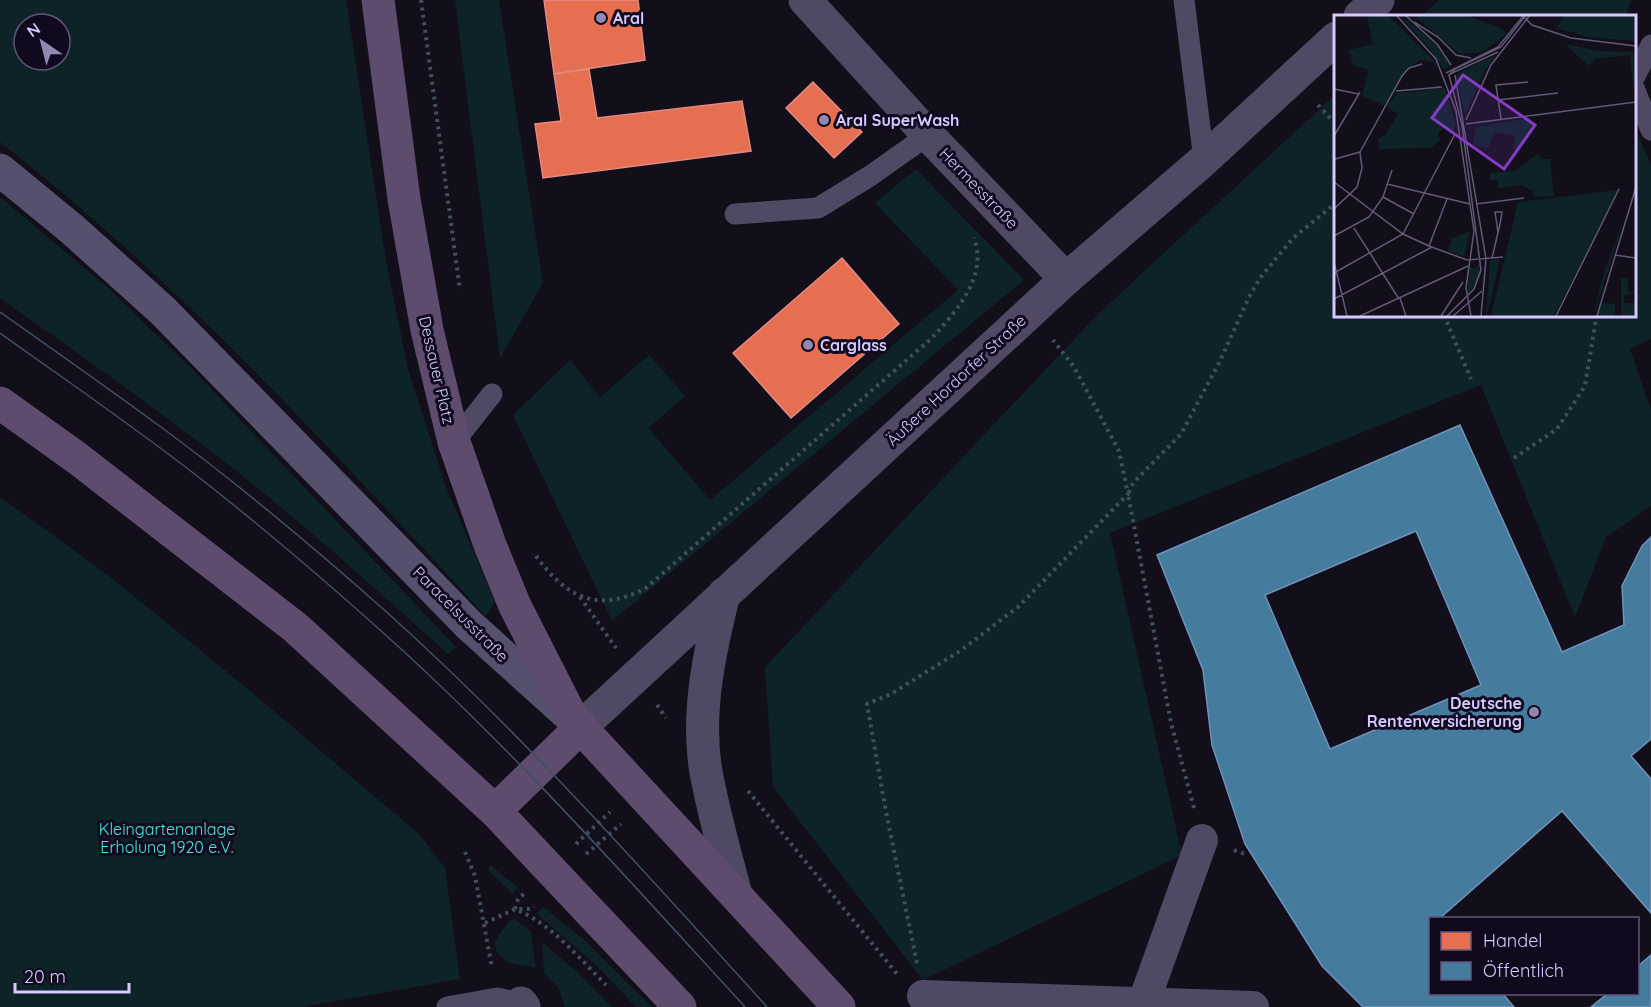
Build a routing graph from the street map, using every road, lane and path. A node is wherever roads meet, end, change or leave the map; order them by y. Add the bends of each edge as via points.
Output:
1 (378, 0) edge
2 (421, 0) edge
3 (1184, 0) edge
4 (1378, 0) edge
5 (821, 6) edge
6 (1361, 15) edge
7 (1334, 40) edge
8 (1651, 45) edge
9 (1636, 76) edge
10 (1636, 91) edge
11 (1316, 103) dead end
12 (1334, 122) edge
13 (1651, 130) edge
14 (928, 135) junction
15 (1204, 160) junction
16 (0, 170) edge
17 (1334, 204) edge
18 (735, 214) dead end
19 (973, 233) dead end
20 (1066, 279) junction
21 (460, 292) dead end
22 (1444, 316) edge
23 (1595, 316) edge
24 (1051, 337) dead end
25 (1471, 379) dead end
26 (492, 394) dead end
27 (0, 404) edge
28 (454, 442) junction
29 (1514, 458) dead end
30 (1128, 494) junction
31 (535, 555) dead end
32 (724, 594) junction
33 (576, 722) junction
34 (638, 787) junction
35 (746, 789) dead end
36 (495, 811) junction
37 (1202, 840) junction
38 (465, 852) dead end
39 (1245, 854) dead end
40 (550, 869) junction
41 (736, 895) junction
42 (515, 909) junction
43 (485, 923) junction
44 (912, 988) junction
45 (612, 991) dead end
46 (514, 1003) edge
47 (1142, 1005) edge
48 (447, 1007) edge
49 (680, 1007) edge
50 (839, 1007) edge
51 (1253, 1007) edge

1 - 28 main road, Dessauer Platz via 410,232 427,330
2 - 21 path
3 - 15 lane
4 - 6 street
5 - 14 street, Hermesstraße
7 - 15 street, Äußere Hordorfer Straße
8 - 9 lane
10 - 13 lane
11 - 12 path
14 - 18 lane via 818,208
14 - 20 street, Hermesstraße
15 - 20 street, Äußere Hordorfer Straße
16 - 33 main road, Paracelsusstraße via 74,230 163,311 469,625
17 - 30 path via 1293,238 1260,278 1221,361 1180,434 1133,483
19 - 31 path via 978,258 976,273 957,308 939,330 661,577 628,598 580,597 564,588
20 - 32 street, Äußere Hordorfer Straße
22 - 25 path
23 - 29 path via 1585,386 1557,429
24 - 30 path via 1074,368 1119,451
26 - 28 lane
27 - 36 main road via 78,458 296,628
28 - 33 main road, Dessauer Platz via 515,606
30 - 37 path via 1171,723
30 - 44 path via 1018,607 950,657 891,694 867,704
32 - 33 street, Äußere Hordorfer Straße
32 - 41 street via 710,649 704,749
33 - 34 main road, Paracelsusstraße
33 - 36 main road
34 - 40 path
34 - 41 main road, Paracelsusstraße
35 - 44 path
36 - 40 main road
37 - 39 path
37 - 47 street
38 - 43 path via 475,876
40 - 42 path via 518,899
40 - 49 main road
41 - 50 main road, Paracelsusstraße
42 - 43 path
42 - 45 path via 532,916
43 - 46 path
44 - 47 street
46 - 48 lane
47 - 51 street

